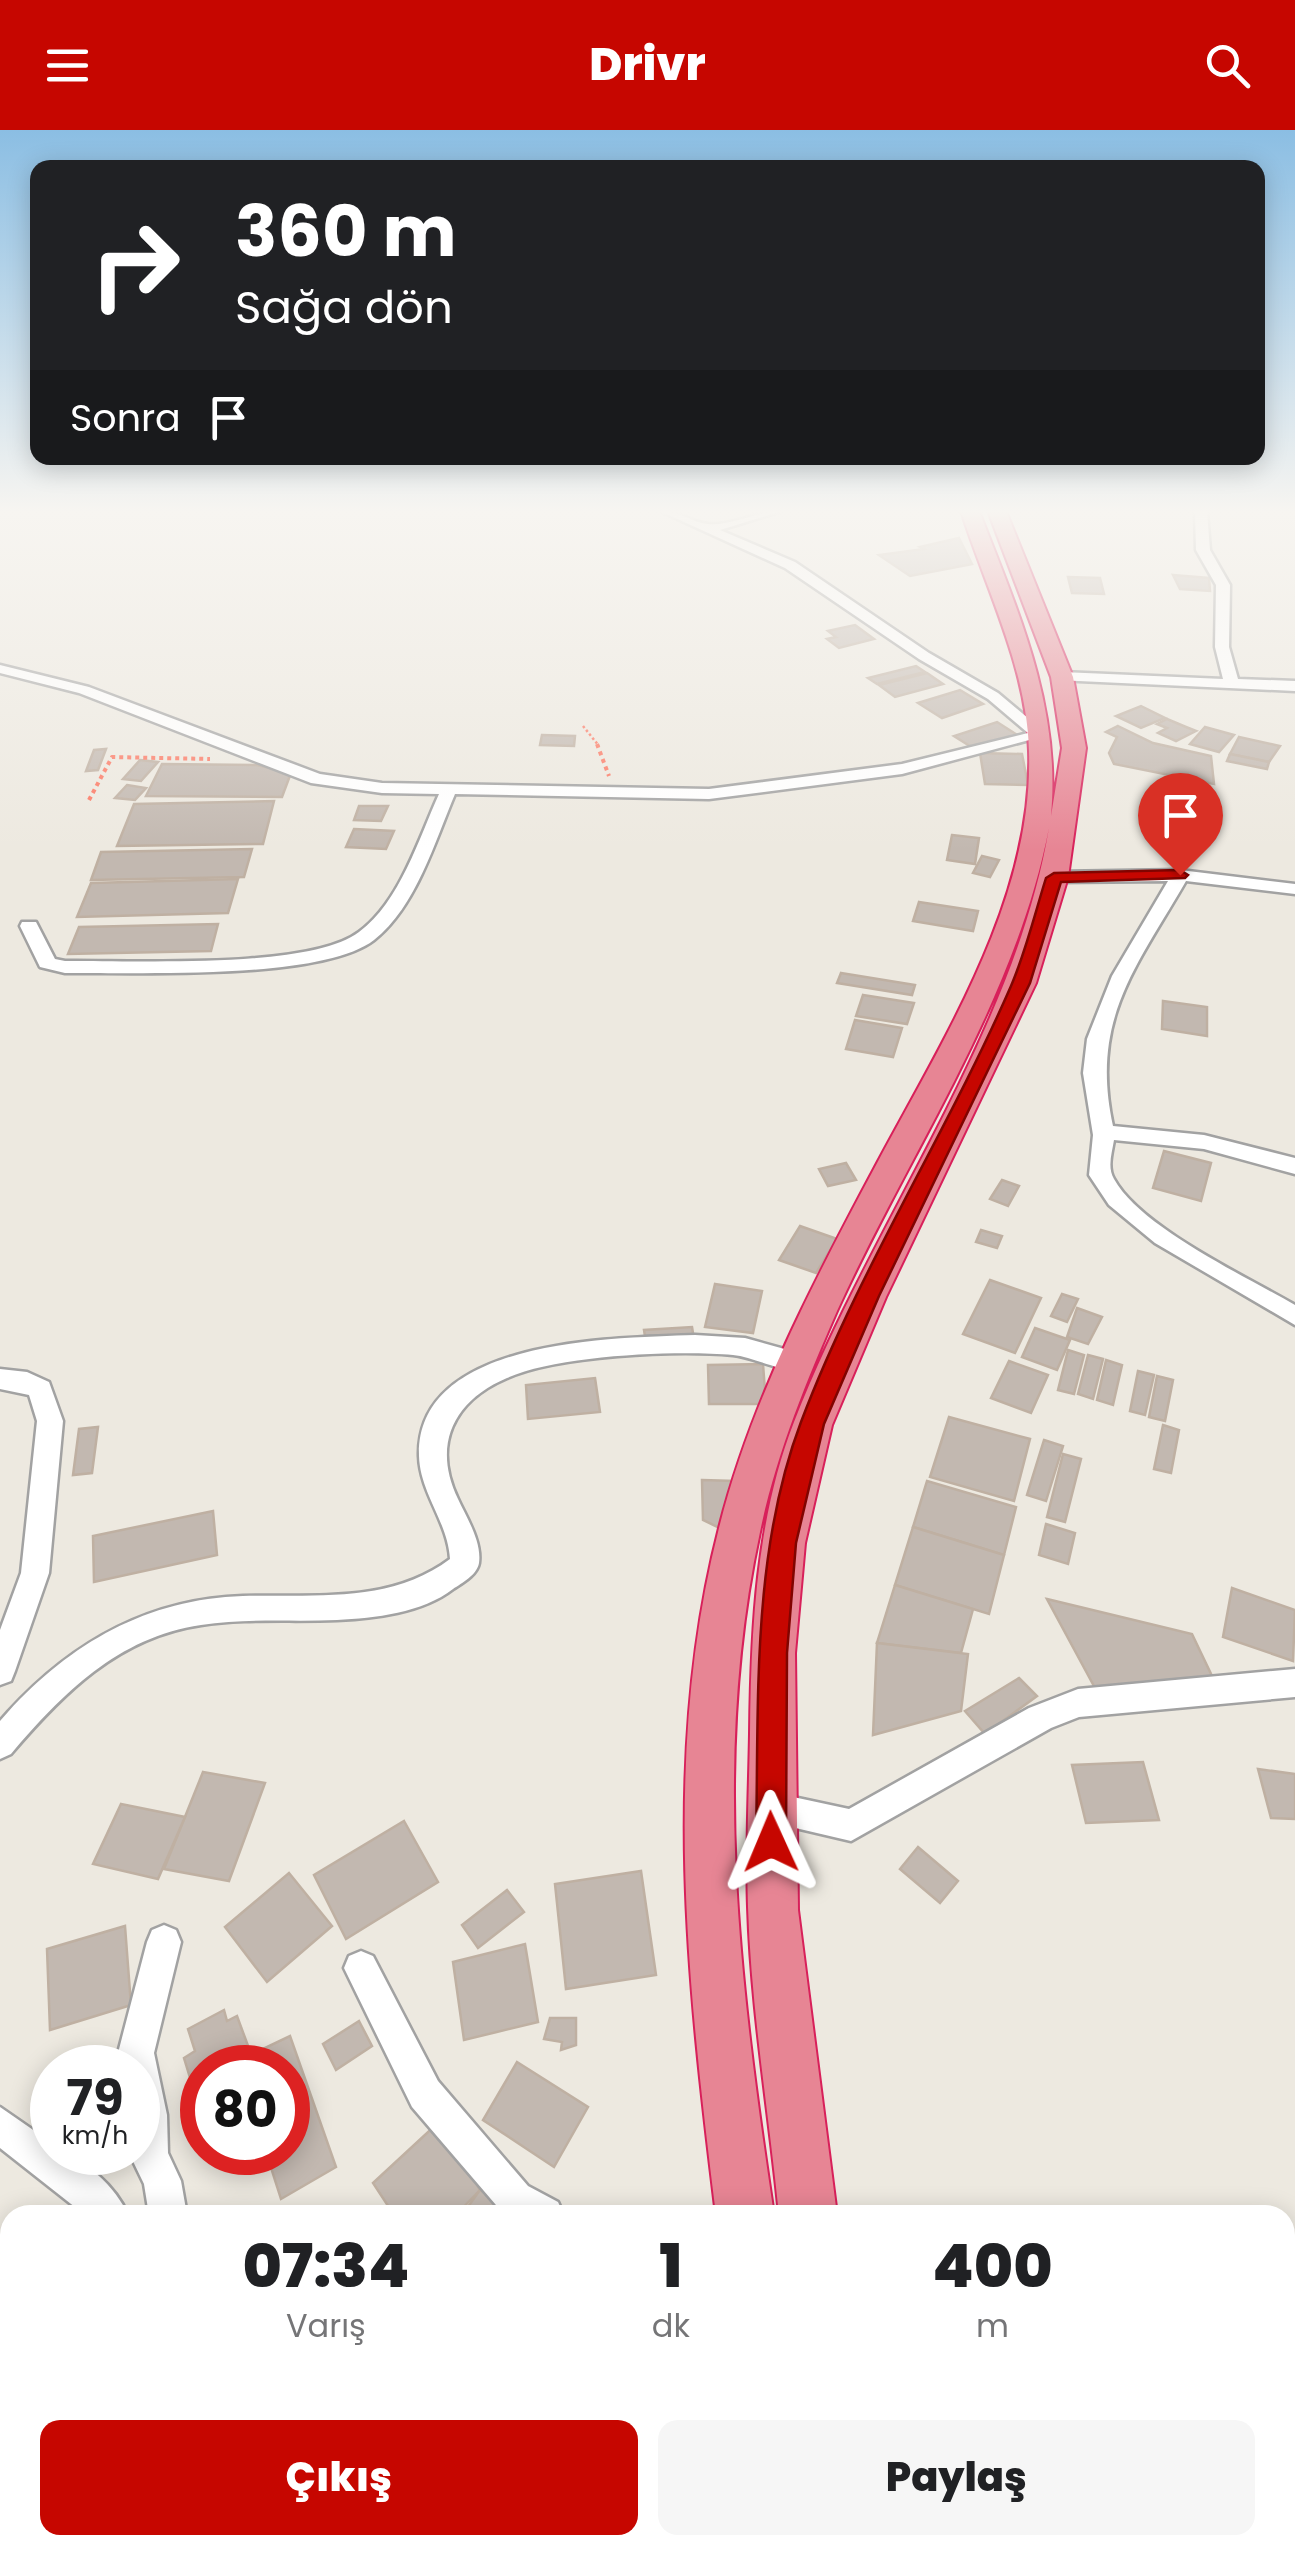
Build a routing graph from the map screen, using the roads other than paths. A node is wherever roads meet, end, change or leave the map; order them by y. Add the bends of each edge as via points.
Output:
1 (877, 624) edge
2 (1008, 624) edge
3 (1042, 624) edge
4 (1223, 624) edge
5 (0, 670) edge
6 (1062, 676) junction
7 (1231, 682) junction
8 (1295, 686) edge
9 (1040, 736) junction
10 (449, 790) junction
11 (1180, 875) junction
12 (1054, 878) junction
13 (1295, 890) edge
14 (29, 926) dead end
15 (1104, 1132) junction
16 (1295, 1166) edge
17 (1295, 1316) edge
18 (797, 1362) junction
19 (0, 1379) edge
20 (0, 1671) edge
21 (1295, 1682) edge
22 (0, 1744) edge
23 (770, 1807) junction
24 (164, 1942) dead end
25 (361, 1968) dead end
26 (0, 2126) edge
27 (102, 2205) edge
28 (166, 2205) edge
29 (526, 2205) edge
30 (744, 2205) edge
31 (807, 2205) edge

1 - 9 street via 993,696
2 - 9 highway
3 - 6 highway
4 - 7 street
5 - 10 street via 84,690 317,780
6 - 7 street
6 - 12 highway via 1074,748
7 - 8 street
9 - 10 street via 902,768 743,791
9 - 18 highway via 1042,778 1027,863 990,976
10 - 14 street via 407,885 364,939 337,951 65,966 47,964
11 - 12 street
11 - 13 street
11 - 15 street via 1096,1040 1096,1110
12 - 23 highway via 1021,983 812,1424 784,1543 773,1653
15 - 16 street via 1204,1142
15 - 17 street via 1101,1179 1134,1214
18 - 22 street via 744,1347 693,1344 510,1366 476,1382 447,1404 434,1431 430,1463 440,1498 466,1544 465,1564 447,1583 355,1606 246,1607 165,1620 106,1644 64,1671
18 - 30 highway via 744,1510 717,1643 710,1908
19 - 20 street via 40,1389 50,1421 35,1573
21 - 23 street via 1078,1703 852,1826
23 - 31 highway via 773,1910
24 - 28 street via 136,2054 149,2116 148,2154
25 - 29 street via 425,2094
26 - 27 street

